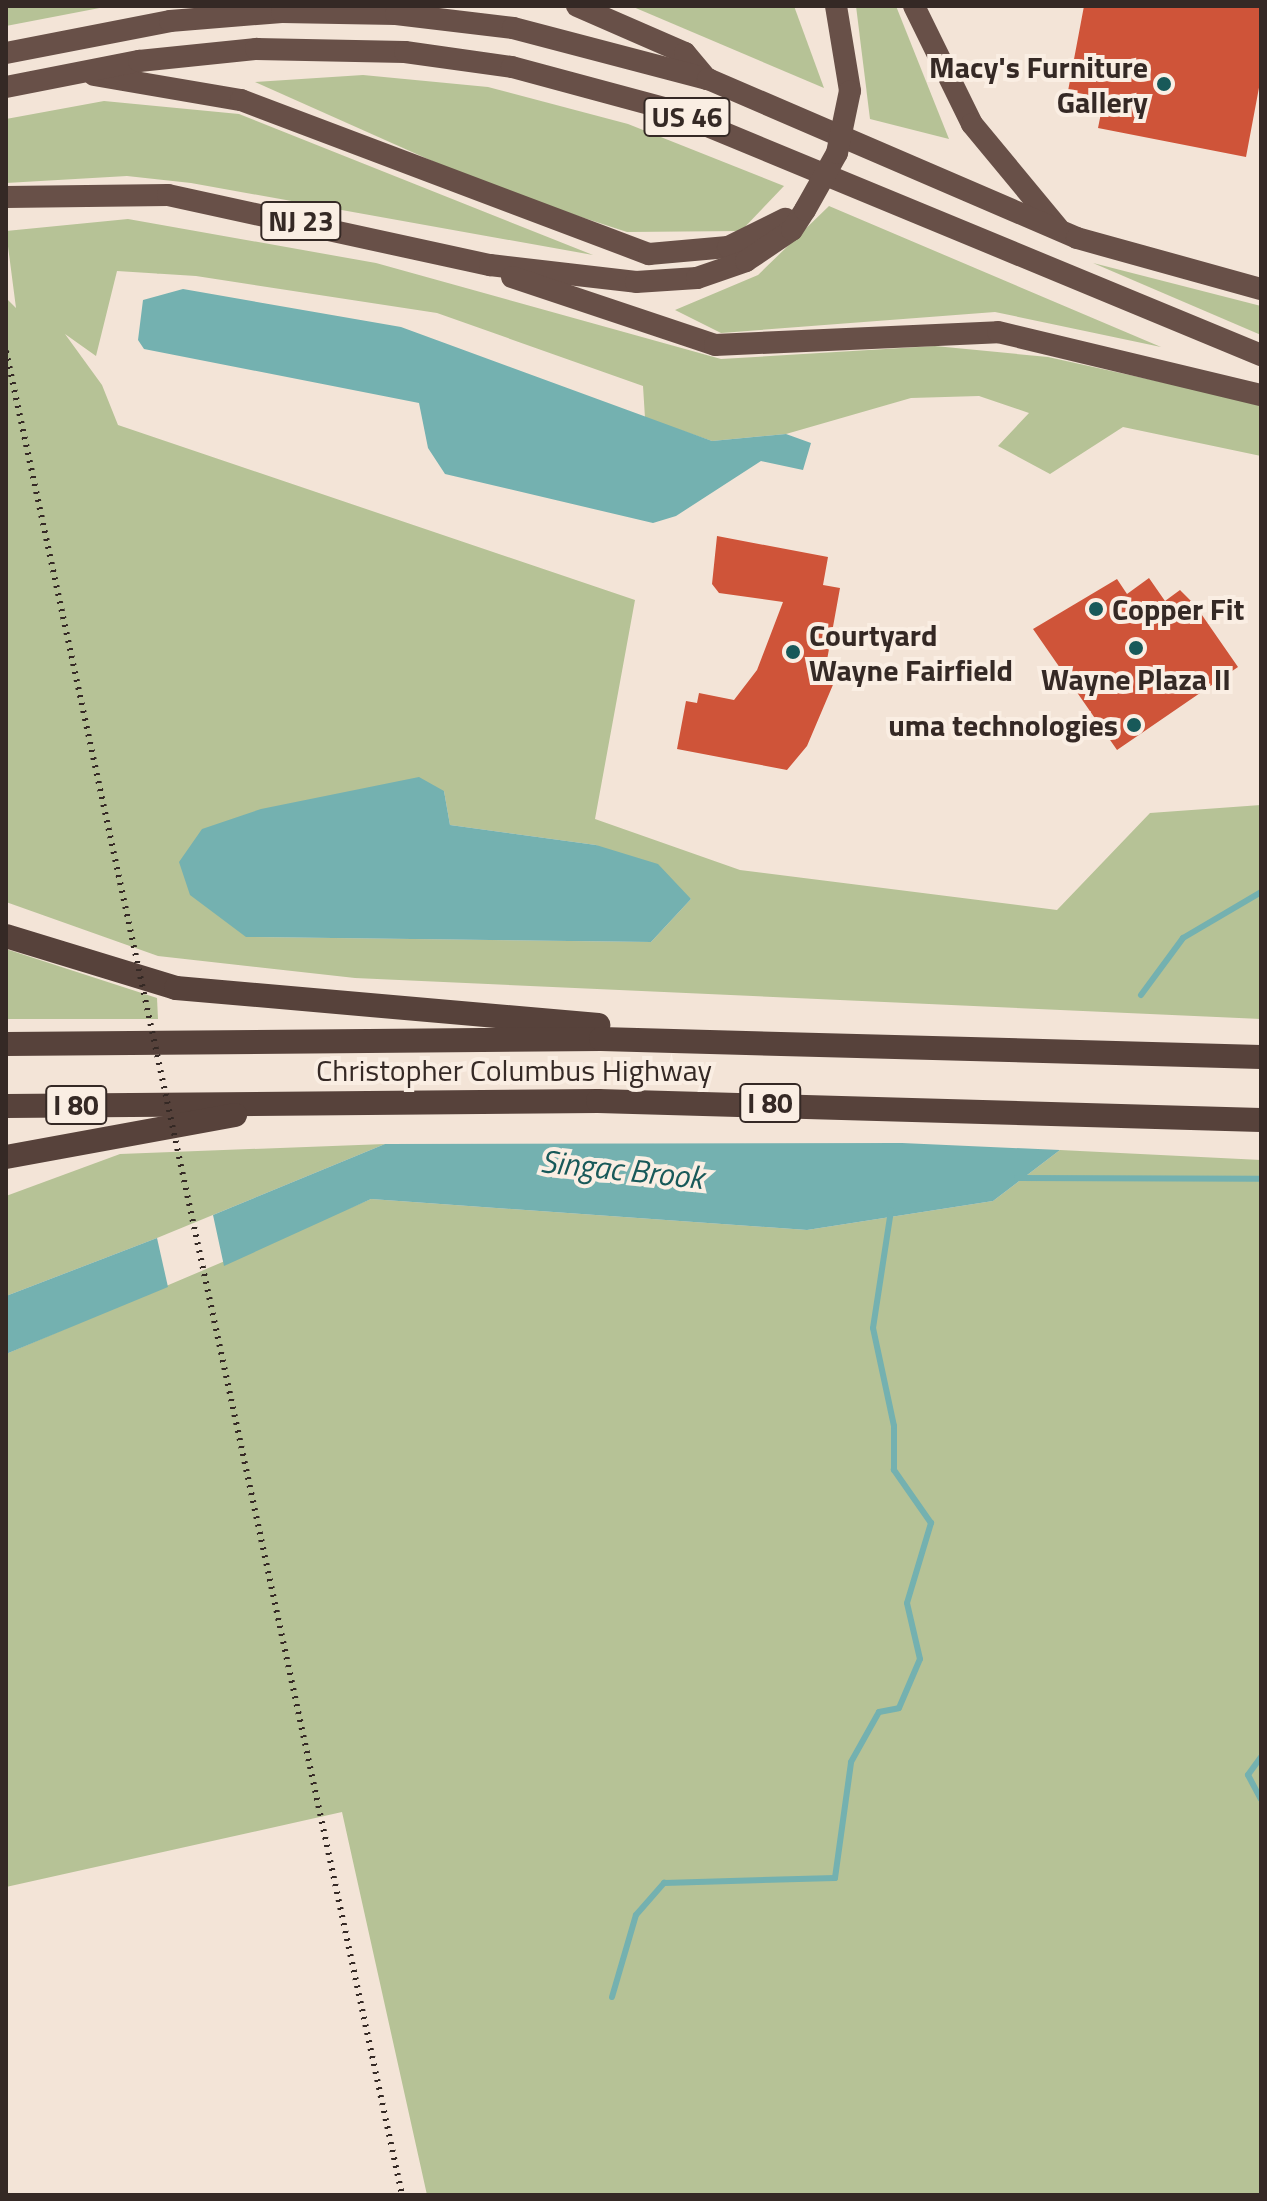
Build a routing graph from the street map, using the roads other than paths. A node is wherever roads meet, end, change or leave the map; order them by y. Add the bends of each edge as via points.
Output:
1 (577, 6) edge
2 (836, 6) edge
3 (914, 6) edge
4 (6, 53) edge
5 (74, 72) junction
6 (708, 79) junction
7 (6, 87) edge
8 (6, 197) edge
9 (805, 210) junction
10 (1061, 231) junction
11 (490, 265) junction
12 (1261, 289) edge
13 (1261, 355) edge
14 (1261, 395) edge
15 (6, 936) edge
16 (790, 1042) junction
17 (6, 1044) edge
18 (1261, 1057) edge
19 (328, 1101) junction
20 (6, 1106) edge
21 (1261, 1120) edge
22 (6, 1157) edge

1 - 6 highway via 685,53
2 - 9 highway, NJ 23, bridge via 850,91 837,153
3 - 10 highway via 972,124
4 - 6 highway, US 46 via 170,21 338,11 513,28
5 - 7 highway, US 46
5 - 9 highway via 241,100 649,254 728,247
5 - 13 highway, US 46 via 297,48 445,57 563,78 699,122
6 - 10 highway, US 46
8 - 11 highway, NJ 23 via 168,195
9 - 11 highway, NJ 23 via 769,248 697,278 597,280
10 - 12 highway, US 46
11 - 14 highway via 715,345 998,332
15 - 16 highway via 94,969 176,988
16 - 17 highway, Christopher Columbus Highway / I 80
16 - 18 highway, Christopher Columbus Highway / I 80
19 - 20 highway, Christopher Columbus Highway / I 80
19 - 21 highway, Christopher Columbus Highway / I 80 via 817,1104
19 - 22 highway via 93,1136

